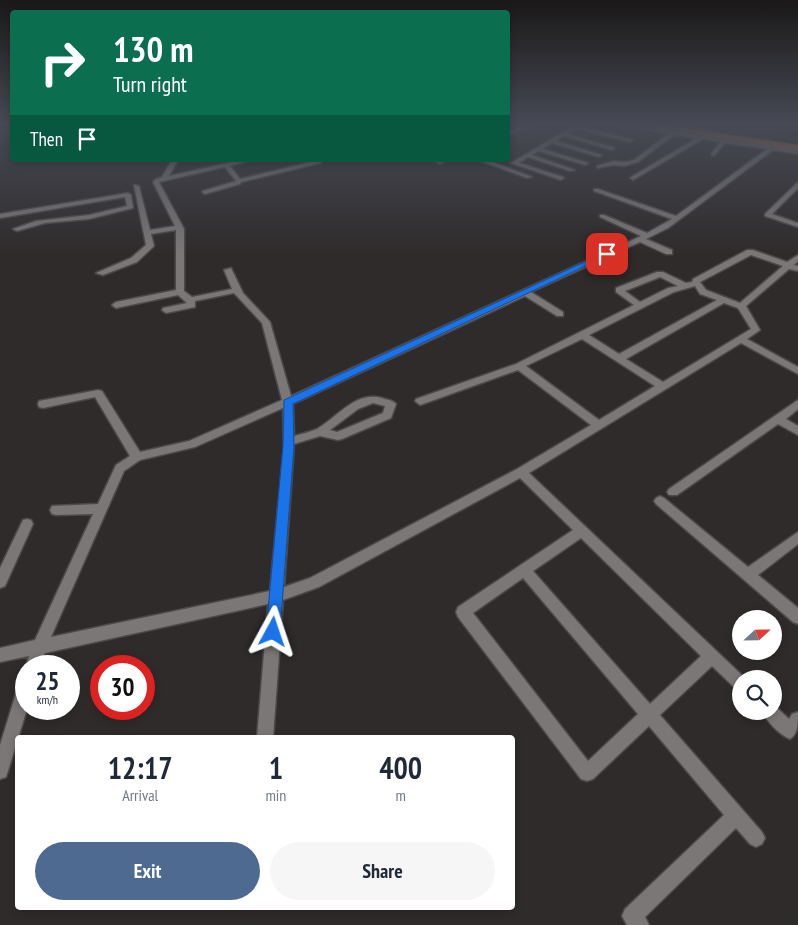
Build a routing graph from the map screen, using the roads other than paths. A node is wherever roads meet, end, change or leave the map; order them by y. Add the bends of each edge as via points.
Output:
1 (169, 168) edge
2 (211, 168) edge
3 (229, 168) edge
4 (293, 168) edge
5 (506, 168) edge
6 (530, 168) edge
7 (566, 168) edge
8 (649, 168) edge
9 (745, 168) edge
10 (572, 170) dead end
11 (529, 176) dead end
12 (165, 178) junction
13 (560, 178) dead end
14 (633, 178) dead end
15 (239, 181) junction
16 (798, 184) edge
17 (136, 186) dead end
18 (596, 190) dead end
19 (205, 192) dead end
20 (0, 216) edge
21 (602, 216) dead end
22 (677, 219) junction
23 (798, 225) edge
24 (179, 228) junction
25 (17, 229) dead end
26 (146, 233) junction
27 (643, 238) junction
28 (669, 252) dead end
29 (798, 257) edge
30 (793, 268) edge
31 (228, 270) dead end
32 (100, 273) dead end
33 (698, 283) junction
34 (685, 286) junction
35 (237, 290) junction
36 (180, 292) junction
37 (525, 292) junction
38 (190, 300) junction
39 (723, 300) junction
40 (116, 305) dead end
41 (640, 306) junction
42 (741, 306) junction
43 (166, 310) dead end
44 (560, 314) dead end
45 (582, 335) junction
46 (740, 339) junction
47 (618, 359) junction
48 (519, 366) junction
49 (798, 371) edge
50 (662, 386) junction
51 (420, 401) dead end
52 (288, 402) junction
53 (43, 404) dead end
54 (798, 404) edge
55 (778, 420) junction
56 (598, 425) junction
57 (798, 431) edge
58 (320, 432) junction
59 (289, 442) junction
60 (137, 457) junction
61 (521, 472) junction
62 (674, 492) dead end
63 (660, 501) dead end
64 (101, 509) junction
65 (56, 510) dead end
66 (27, 524) dead end
67 (582, 530) junction
68 (798, 538) edge
69 (524, 570) junction
70 (748, 575) junction
71 (0, 582) edge
72 (276, 596) junction
73 (798, 616) edge
74 (39, 648) junction
75 (0, 655) edge
76 (37, 655) edge
77 (712, 656) junction
78 (732, 675) edge
79 (649, 714) junction
80 (16, 720) edge
81 (779, 720) edge
82 (798, 720) edge
83 (265, 735) edge
84 (0, 771) edge
85 (737, 816) junction
86 (756, 838) dead end
87 (639, 925) edge

1 - 12 street
2 - 12 street
3 - 15 street
4 - 15 street
5 - 11 street
6 - 13 street
7 - 10 street
8 - 14 street
9 - 22 street
12 - 24 street via 156,182
15 - 19 street
16 - 23 street via 767,215
17 - 26 street
18 - 22 street
20 - 25 street via 128,195 131,207 90,216 53,218
21 - 27 street
22 - 27 street
24 - 26 street
24 - 36 street
26 - 32 street via 150,246 134,260
27 - 28 street
27 - 37 street
29 - 30 street
30 - 33 street via 750,252 696,281
30 - 42 street
31 - 35 street
33 - 34 street
33 - 39 street via 703,292
34 - 41 street
34 - 41 street via 660,274 619,290
35 - 38 street
35 - 52 street via 266,322
36 - 38 street
36 - 40 street
37 - 44 street
37 - 52 street
38 - 43 street via 192,305
39 - 42 street
39 - 47 street
41 - 45 street
42 - 46 street via 756,330
45 - 47 street
45 - 48 street
46 - 49 street
46 - 50 street
47 - 50 street
48 - 51 street
48 - 56 street
50 - 56 street
52 - 59 street
52 - 60 street via 191,444
53 - 60 street via 98,393
54 - 55 street
55 - 57 street
55 - 62 street
56 - 61 street
58 - 58 street via 354,406 372,399 391,404 387,415 338,436
58 - 59 street
59 - 72 street
60 - 64 street via 120,468
61 - 67 street
61 - 72 street via 314,583
63 - 70 street
64 - 65 street
64 - 74 street
66 - 71 street
67 - 69 street
67 - 77 street
68 - 70 street
69 - 79 street
69 - 79 street via 464,612 587,772
70 - 73 street
72 - 74 street
72 - 83 street
74 - 75 street
74 - 76 street
77 - 78 street
77 - 79 street
79 - 85 street
80 - 84 street
81 - 82 street via 790,731
85 - 86 street
85 - 87 street via 632,916

